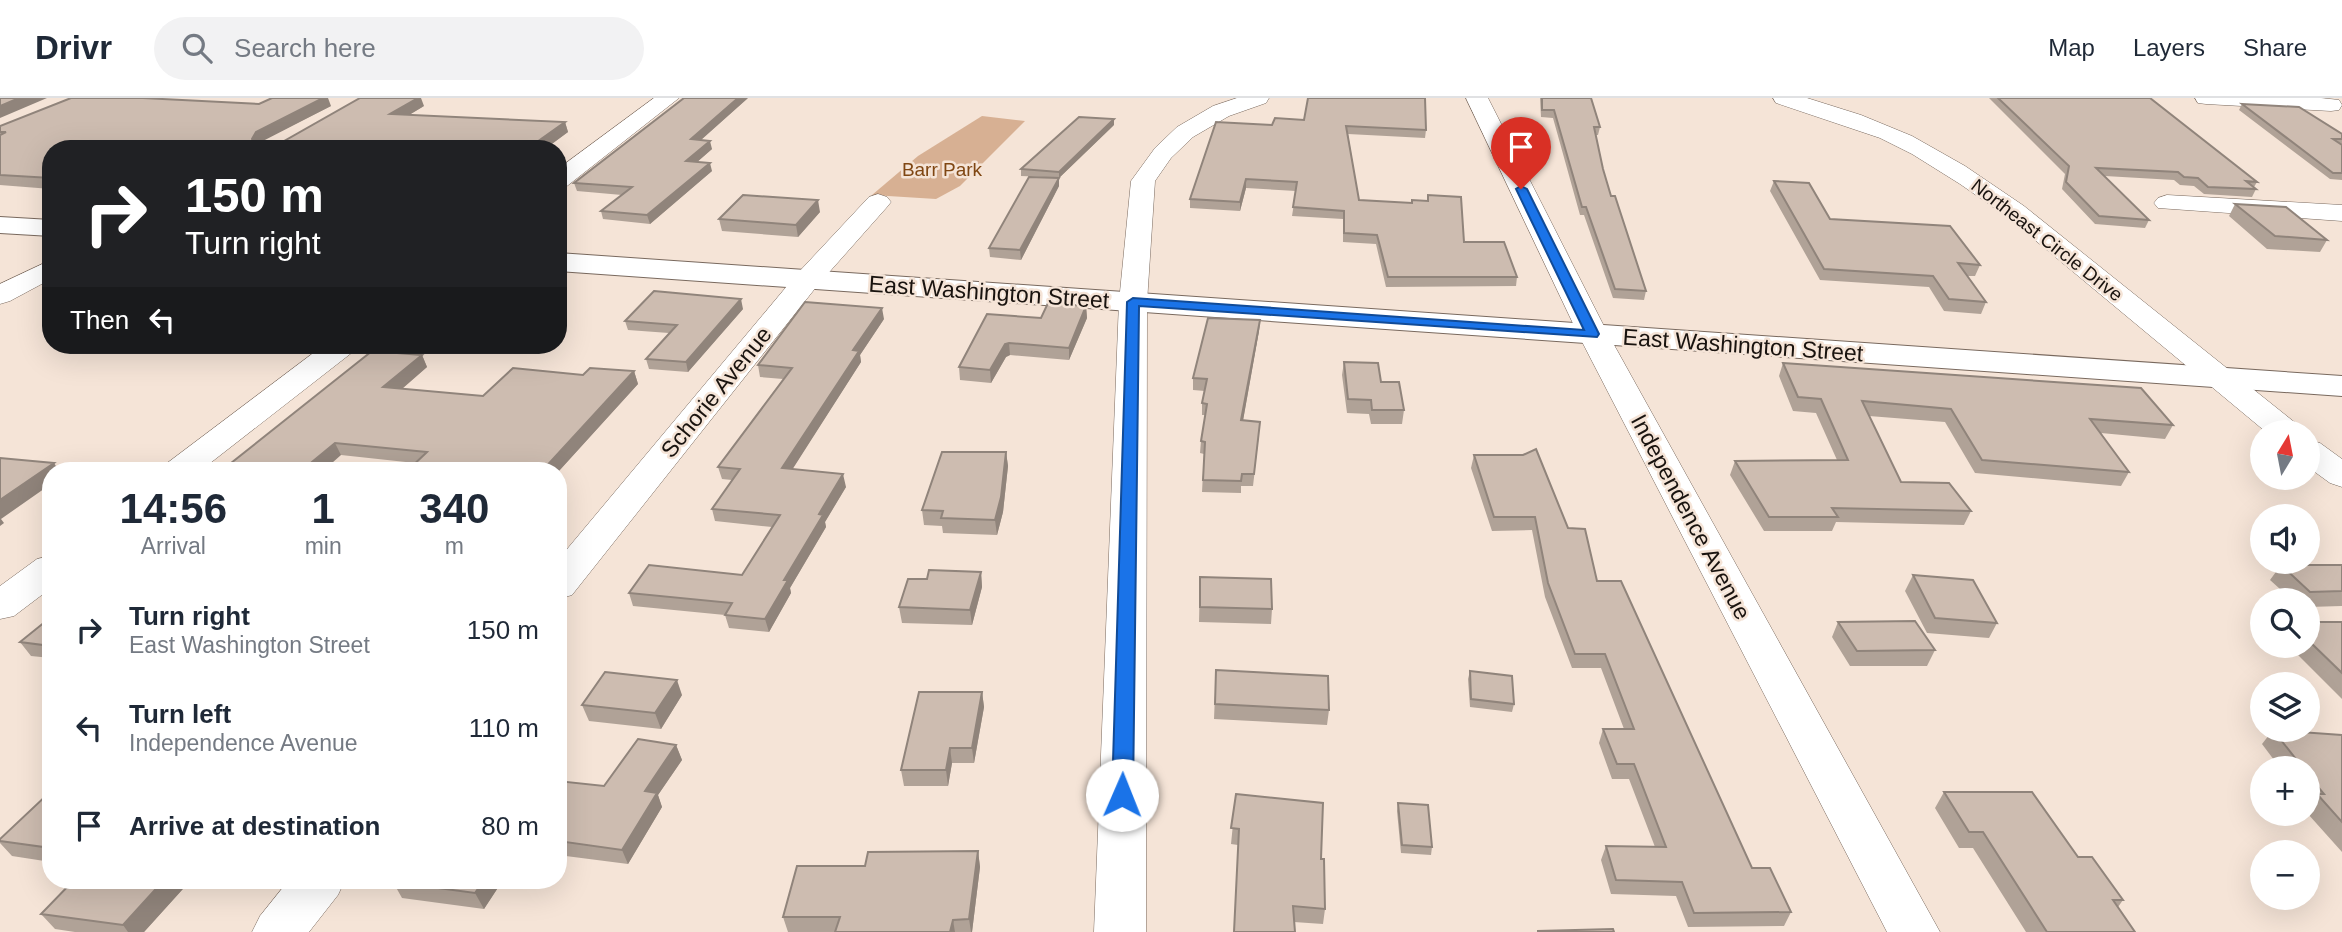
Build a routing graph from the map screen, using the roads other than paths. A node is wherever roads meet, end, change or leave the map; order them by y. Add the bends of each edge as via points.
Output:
1 (668, 98) edge
2 (1258, 98) edge
3 (1477, 98) edge
4 (1784, 98) edge
5 (2206, 98) edge
6 (2331, 105) edge
7 (567, 174) edge
8 (878, 202) dead end
9 (2167, 202) dead end
10 (2342, 213) edge
11 (0, 225) edge
12 (42, 227) edge
13 (567, 263) edge
14 (42, 273) edge
15 (807, 279) junction
16 (0, 295) edge
17 (1133, 302) junction
18 (1592, 334) junction
19 (331, 354) edge
20 (2216, 377) junction
21 (2342, 386) edge
22 (2271, 420) edge
23 (2320, 459) edge
24 (190, 462) edge
25 (2342, 476) edge
26 (42, 575) edge
27 (567, 575) edge
28 (0, 606) edge
29 (313, 889) edge
30 (278, 932) edge
31 (1119, 932) edge
32 (1914, 932) edge

1 - 7 street
2 - 17 street via 1221,111 1185,132 1143,181
3 - 18 street, Independence Avenue
4 - 20 street, Northeast Circle Drive via 1872,127 1919,148 1976,183
5 - 6 street
8 - 15 street, Schorie Avenue
9 - 10 street
11 - 12 street
13 - 15 street, East Washington Street
14 - 16 street
15 - 17 street, East Washington Street
15 - 27 street, Schorie Avenue
17 - 18 street, East Washington Street
17 - 31 street
18 - 20 street, East Washington Street
18 - 32 street, Independence Avenue
19 - 24 street
20 - 21 street, East Washington Street
20 - 22 street, Northeast Circle Drive
23 - 25 street
26 - 28 street
29 - 30 street

